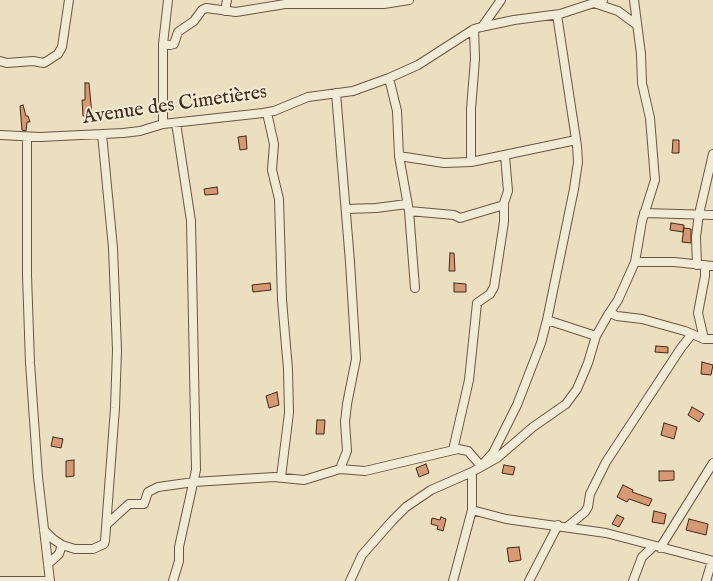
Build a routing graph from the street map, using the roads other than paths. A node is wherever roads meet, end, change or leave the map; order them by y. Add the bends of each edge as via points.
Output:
1 (69, 0) edge
2 (168, 0) edge
3 (227, 0) edge
4 (409, 0) edge
5 (501, 0) edge
6 (603, 0) edge
7 (634, 0) edge
8 (327, 2) edge
9 (594, 3) junction
10 (224, 11) junction
11 (557, 14) junction
12 (637, 25) junction
13 (478, 28) junction
14 (163, 44) junction
15 (0, 61) edge
16 (389, 78) junction
17 (336, 93) junction
18 (267, 112) junction
19 (176, 123) junction
20 (163, 124) junction
21 (102, 134) junction
22 (0, 135) edge
23 (27, 137) junction
24 (576, 140) junction
25 (713, 154) edge
26 (399, 156) junction
27 (505, 156) junction
28 (471, 162) junction
29 (504, 206) junction
30 (408, 207) junction
31 (346, 209) junction
32 (644, 213) junction
33 (698, 214) junction
34 (713, 215) edge
35 (635, 262) junction
36 (705, 265) edge
37 (415, 288) dead end
38 (610, 313) junction
39 (548, 320) junction
40 (692, 334) junction
41 (596, 336) junction
42 (704, 339) junction
43 (713, 340) edge
44 (456, 437) junction
45 (453, 450) junction
46 (465, 450) junction
47 (713, 463) edge
48 (481, 466) junction
49 (340, 469) junction
50 (472, 472) junction
51 (281, 477) junction
52 (194, 482) junction
53 (472, 510) junction
54 (107, 524) junction
55 (558, 525) junction
56 (567, 527) junction
57 (44, 530) junction
58 (62, 545) junction
59 (657, 547) junction
60 (713, 561) edge
61 (48, 564) junction
62 (0, 581) edge
63 (50, 581) edge
64 (173, 581) edge
65 (350, 581) edge
66 (453, 581) edge
67 (529, 581) edge
68 (634, 581) edge
69 (706, 581) edge

1 - 15 street via 62,48 58,54 44,63 7,64
2 - 14 street
3 - 10 street
4 - 8 street via 384,4
5 - 13 street
6 - 9 street, Avenue des Cimetières
7 - 12 street
8 - 10 street
9 - 11 street, Avenue des Cimetières
9 - 12 street via 618,11
10 - 14 street via 210,7 202,10 194,21 178,32 174,44
11 - 13 street, Avenue des Cimetières
11 - 24 street
12 - 32 street via 655,173 654,188
13 - 16 street, Avenue des Cimetières
13 - 28 street via 471,109
14 - 20 street
16 - 17 street, Avenue des Cimetières via 362,89
16 - 26 street via 397,111
17 - 18 street, Avenue des Cimetières via 308,97
17 - 31 street
18 - 19 street, Avenue des Cimetières
18 - 51 street via 274,144 272,170 279,200 288,369 289,413
19 - 20 street, Avenue des Cimetières
19 - 52 street via 191,220
20 - 21 street, Avenue des Cimetières
21 - 23 street, Avenue des Cimetières
21 - 54 street via 113,248 118,350
22 - 23 street, Avenue des Cimetières
23 - 57 street via 30,363
24 - 27 street
24 - 39 street via 578,162 574,188
25 - 33 street
26 - 28 street via 444,163
26 - 30 street
27 - 28 street
27 - 29 street via 508,191
29 - 30 street via 460,218
29 - 44 street via 494,287 477,303 469,380
30 - 31 street
30 - 37 street
31 - 49 street via 356,359 346,404 347,451
32 - 33 street
32 - 35 street
33 - 34 street
33 - 36 street via 696,237
35 - 36 street
35 - 38 street
36 - 42 street via 698,313
38 - 40 street
38 - 41 street
39 - 41 street
39 - 48 street via 517,405 493,453
40 - 42 street
40 - 56 street via 606,462 585,512
41 - 48 street via 588,363 570,400 497,458
42 - 43 street
44 - 45 street
44 - 46 street
45 - 46 street
45 - 49 street via 365,471
46 - 48 street
47 - 59 street
48 - 50 street
49 - 51 street via 304,480
50 - 53 street
50 - 65 street via 431,490 400,513 362,555
51 - 52 street
52 - 54 street via 154,488 148,492 144,504 129,504
52 - 64 street
53 - 55 street via 506,519
53 - 66 street
54 - 58 street via 105,542 98,547 81,550
55 - 56 street
55 - 67 street
56 - 59 street via 622,536
57 - 58 street
57 - 61 street
58 - 61 street
59 - 60 street
59 - 68 street via 642,557
60 - 69 street
61 - 63 street
62 - 63 street

